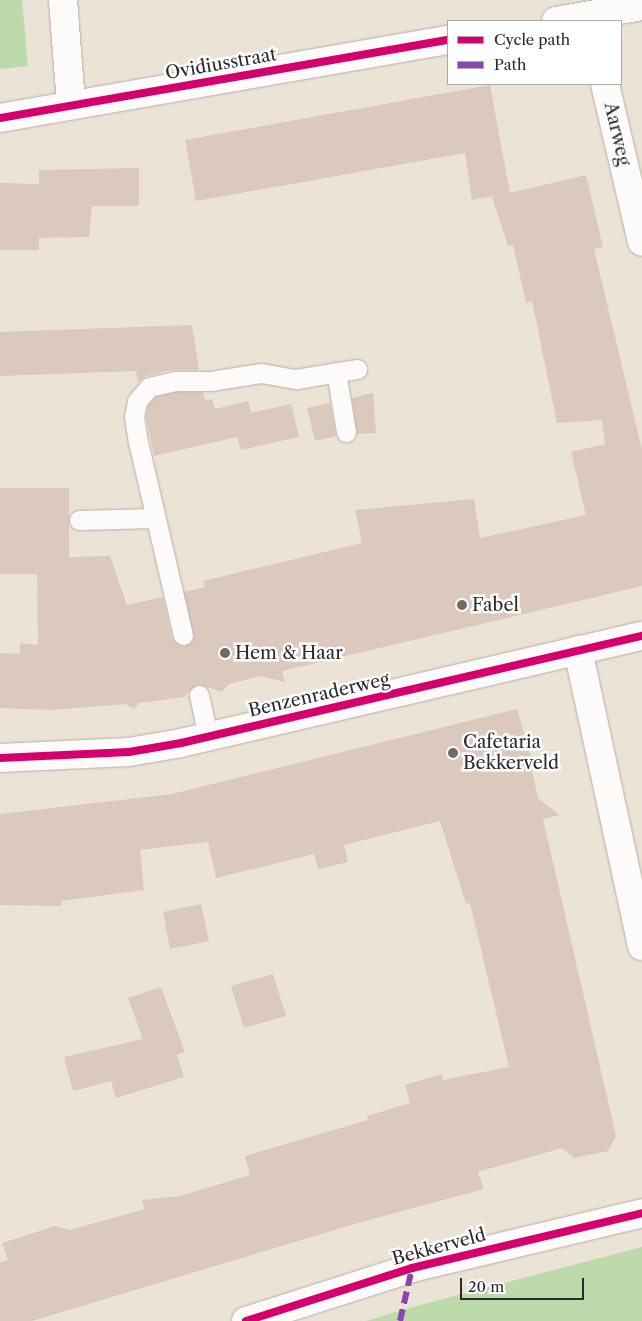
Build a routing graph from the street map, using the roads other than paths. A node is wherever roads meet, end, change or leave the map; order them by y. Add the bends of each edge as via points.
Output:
1 (63, 0) edge
2 (642, 6) edge
3 (589, 12) edge
4 (560, 20) edge
5 (447, 40) edge
6 (605, 85) edge
7 (71, 105) junction
8 (0, 118) edge
9 (642, 242) edge
10 (357, 369) dead end
11 (336, 372) junction
12 (346, 432) dead end
13 (155, 518) junction
14 (79, 520) dead end
15 (182, 635) dead end
16 (642, 636) edge
17 (578, 650) junction
18 (199, 695) dead end
19 (208, 737) junction
20 (0, 758) edge
21 (642, 946) edge
22 (642, 1212) edge
23 (246, 1321) edge

1 - 7 street
2 - 3 street
3 - 4 street
5 - 7 street, Ovidiusstraat
6 - 9 street, Aarweg
7 - 8 street, Ovidiusstraat
10 - 11 lane
11 - 12 lane
11 - 13 lane via 296,378 261,373 211,382 174,382 150,387 137,401 134,417
13 - 14 lane
13 - 15 lane
16 - 17 street, Benzenraderweg
17 - 19 street, Benzenraderweg
17 - 21 street
18 - 19 lane
19 - 20 street, Benzenraderweg via 129,752
22 - 23 street, Bekkerveld via 412,1268

